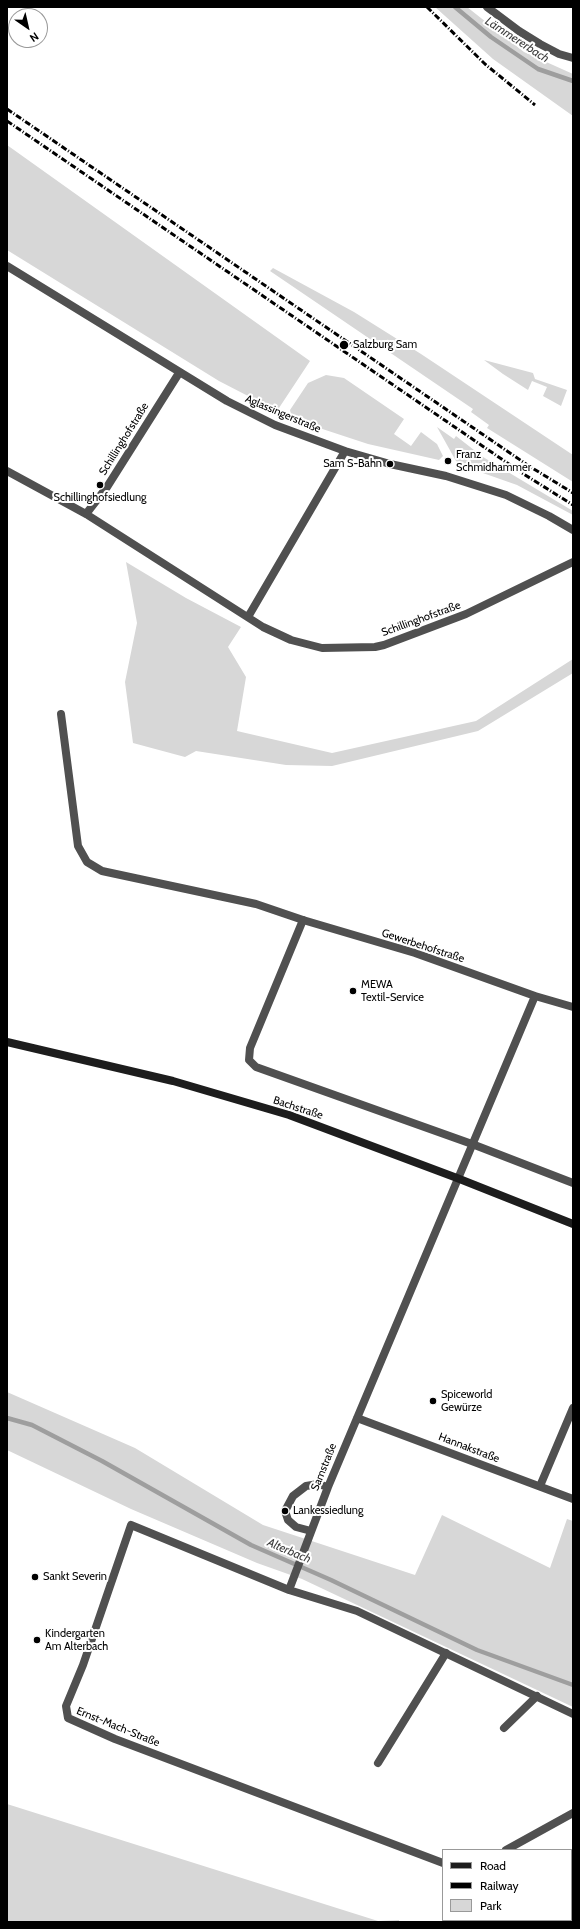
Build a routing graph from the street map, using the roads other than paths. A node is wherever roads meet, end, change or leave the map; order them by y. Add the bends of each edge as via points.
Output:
1 (492, 8) edge
2 (573, 58) edge
3 (7, 266) edge
4 (179, 373) junction
5 (345, 451) junction
6 (7, 471) edge
7 (86, 514) junction
8 (573, 530) edge
9 (573, 562) edge
10 (248, 617) junction
11 (61, 714) dead end
12 (303, 920) junction
13 (535, 996) junction
14 (573, 1007) edge
15 (7, 1042) edge
16 (472, 1144) junction
17 (457, 1178) junction
18 (573, 1183) edge
19 (573, 1224) edge
20 (573, 1408) edge
21 (357, 1418) junction
22 (540, 1486) junction
23 (328, 1487) junction
24 (573, 1498) edge
25 (311, 1531) junction
26 (289, 1590) junction
27 (446, 1653) junction
28 (537, 1696) junction
29 (573, 1714) edge
30 (504, 1728) dead end
31 (378, 1763) dead end
32 (573, 1813) edge
33 (508, 1849) edge
34 (442, 1863) edge

1 - 2 street via 540,44
3 - 4 street, Aglassingerstraße
4 - 5 street, Aglassingerstraße via 275,425
4 - 7 street, Schillinghofstraße via 107,487
5 - 8 street, Aglassingerstraße via 446,476 506,495
5 - 10 street
6 - 7 street, Schillinghofstraße
7 - 10 street, Schillinghofstraße
9 - 10 street, Schillinghofstraße via 466,614 384,645 322,648 291,640
11 - 12 street, Gewerbehofstraße via 78,846 86,862 102,871 256,904
12 - 13 street, Gewerbehofstraße via 415,953
12 - 16 street via 250,1048 249,1060 256,1067
13 - 14 street, Gewerbehofstraße
13 - 16 street
15 - 17 street, Bachstraße via 173,1081 281,1113
16 - 17 street
16 - 18 street
17 - 19 street, Bachstraße
17 - 21 street, Samstraße
20 - 22 street
21 - 22 street, Hannakstraße
21 - 23 street, Samstraße
22 - 24 street, Hannakstraße
23 - 25 street, Samstraße
23 - 25 street via 318,1484 306,1486 293,1496 285,1511 288,1520 296,1527
25 - 26 street, Samstraße
26 - 27 street via 357,1611
26 - 34 street, Ernst-Mach-Straße via 131,1525 83,1665 66,1706 68,1718
27 - 28 street
27 - 31 street
28 - 29 street
28 - 30 street
32 - 33 street

